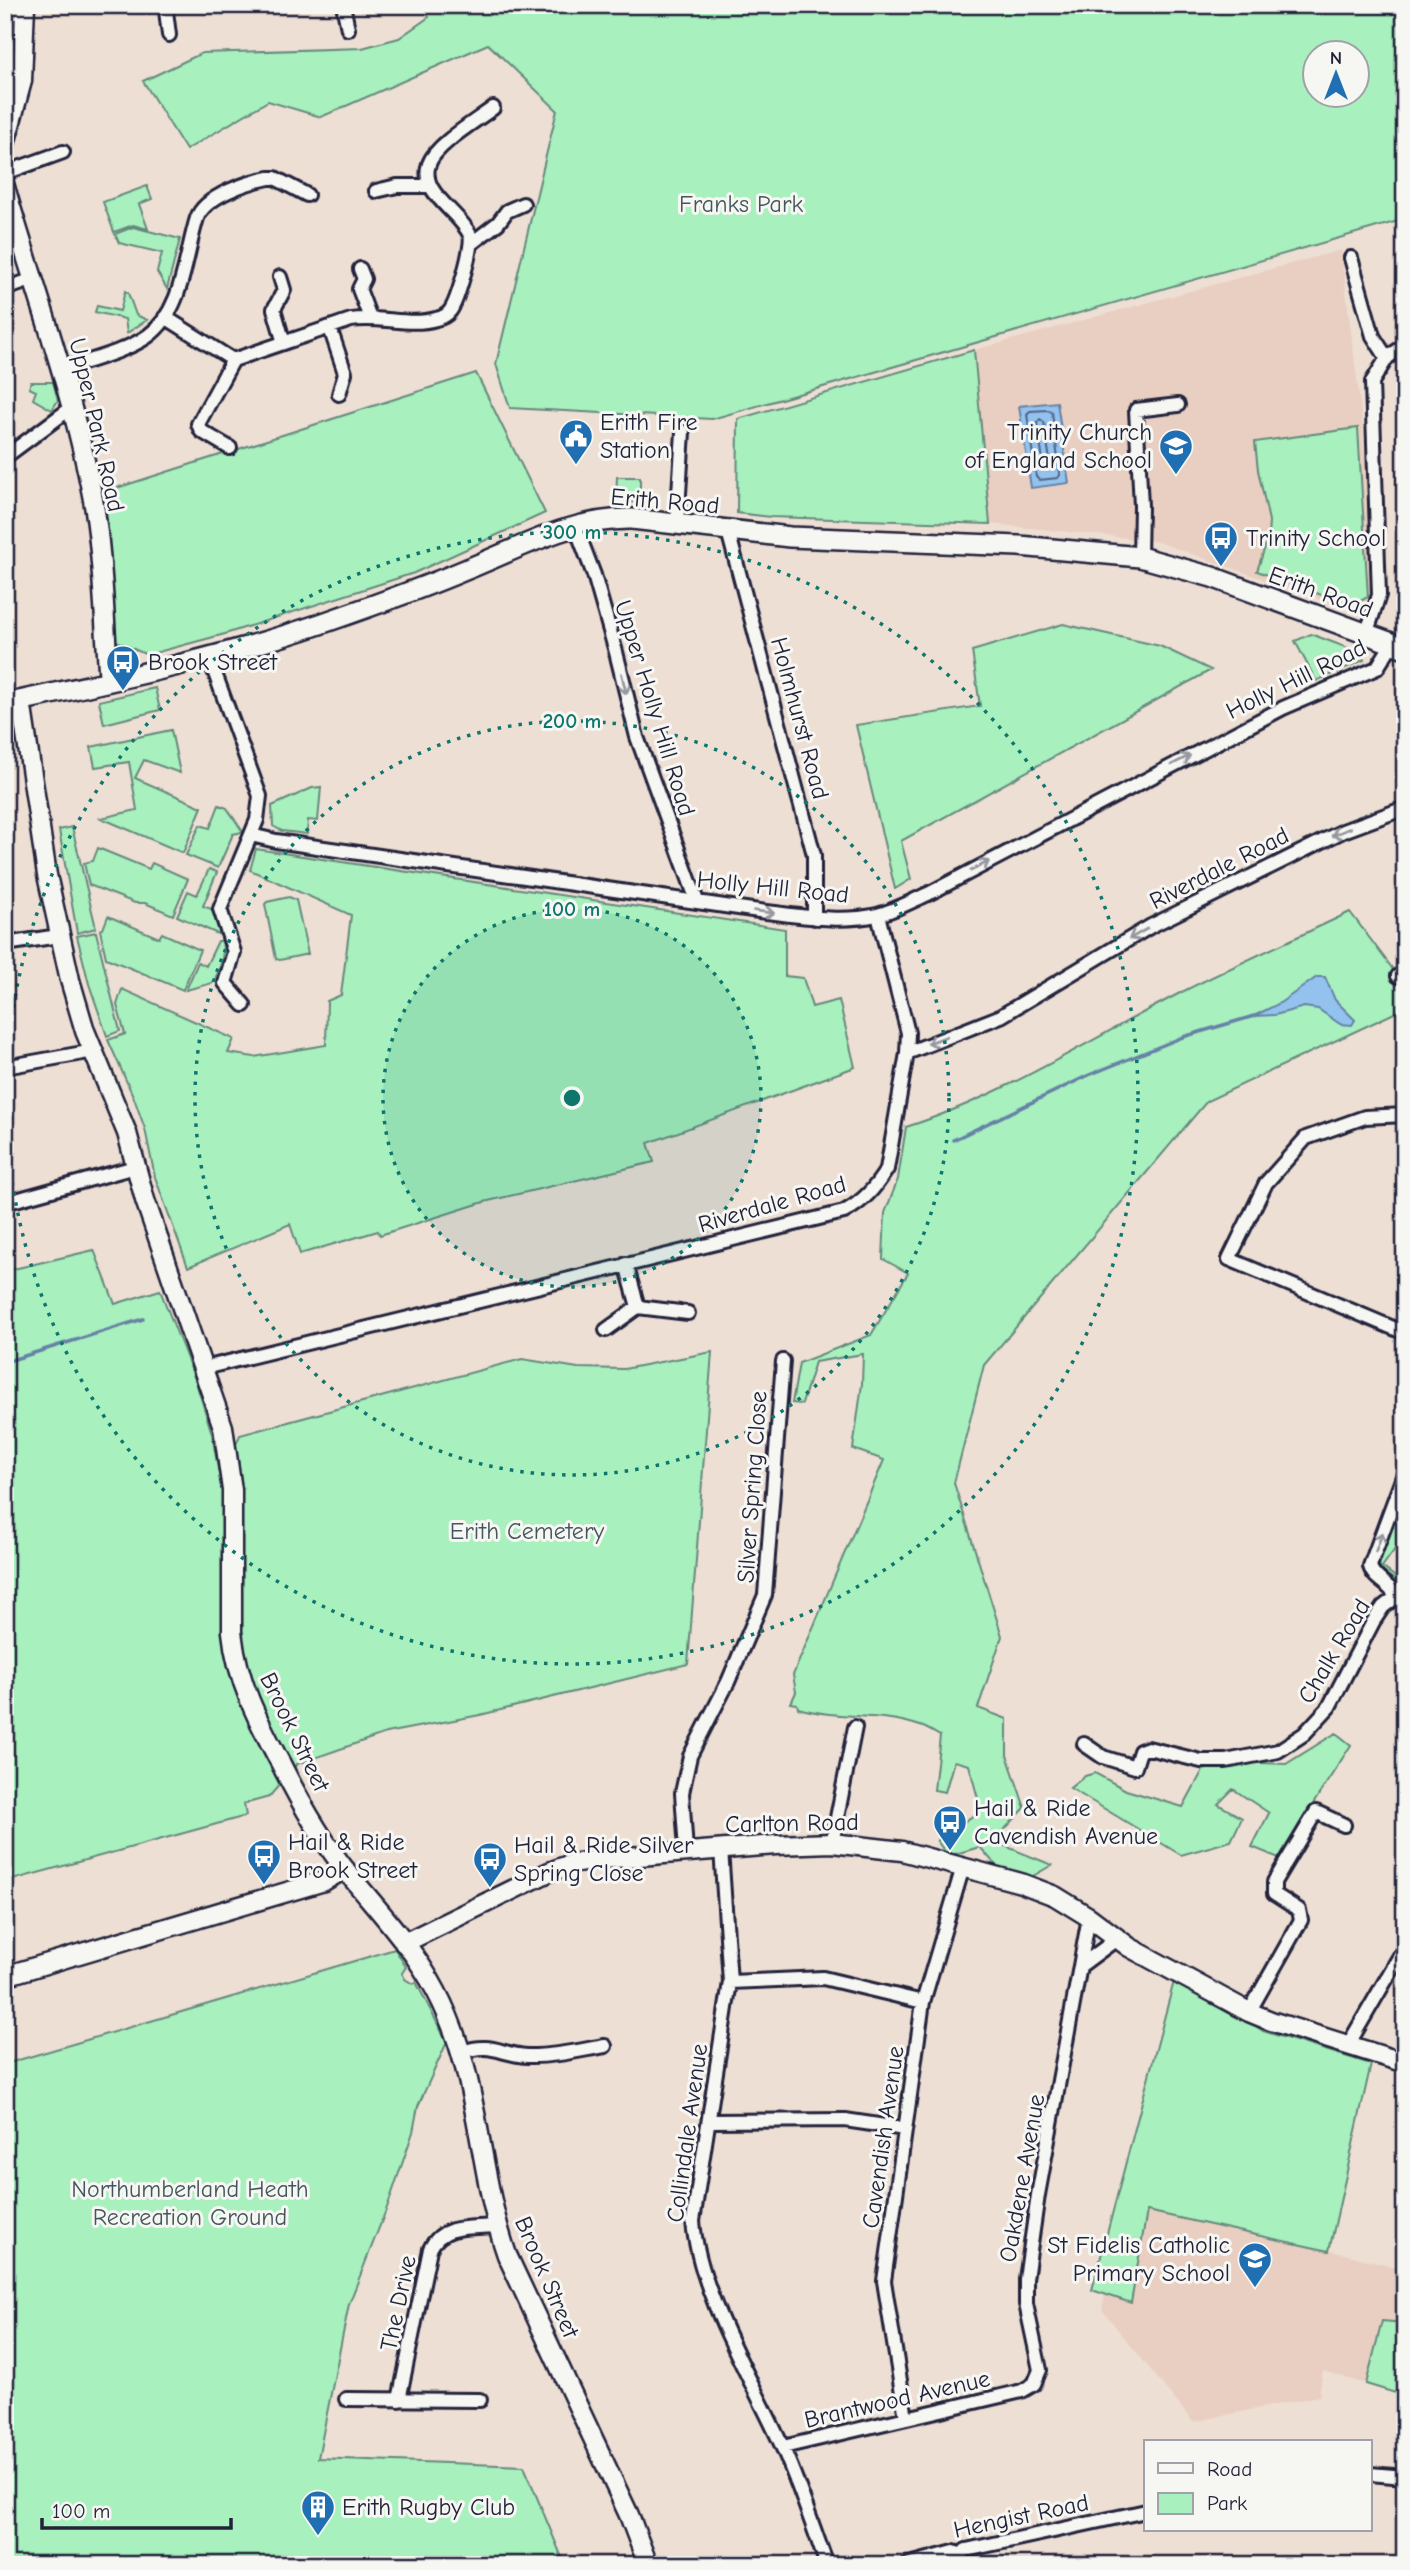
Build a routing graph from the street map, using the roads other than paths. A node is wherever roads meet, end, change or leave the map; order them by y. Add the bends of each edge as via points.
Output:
1 (25, 5) edge
2 (170, 5) edge
3 (343, 5) edge
4 (348, 29) dead end
5 (169, 35) dead end
6 (493, 108) dead end
7 (6, 142) edge
8 (63, 152) dead end
9 (5, 173) edge
10 (430, 186) junction
11 (5, 187) edge
12 (376, 191) dead end
13 (307, 195) dead end
14 (523, 204) dead end
15 (472, 243) junction
16 (1351, 258) dead end
17 (360, 269) dead end
18 (279, 277) dead end
19 (34, 279) junction
20 (5, 289) edge
21 (165, 317) junction
22 (370, 318) junction
23 (331, 328) junction
24 (284, 343) junction
25 (1405, 345) edge
26 (1387, 358) junction
27 (233, 360) junction
28 (61, 370) junction
29 (339, 394) dead end
30 (1178, 405) dead end
31 (71, 408) junction
32 (683, 432) dead end
33 (230, 448) dead end
34 (5, 457) edge
35 (677, 524) junction
36 (575, 525) junction
37 (729, 531) junction
38 (1140, 557) junction
39 (1366, 635) junction
40 (1398, 646) edge
41 (209, 657) junction
42 (109, 681) junction
43 (13, 702) edge
44 (1405, 808) edge
45 (251, 835) junction
46 (697, 901) junction
47 (878, 915) junction
48 (814, 918) junction
49 (59, 936) junction
50 (5, 944) edge
51 (244, 1005) dead end
52 (94, 1051) junction
53 (907, 1053) junction
54 (5, 1068) edge
55 (1405, 1115) edge
56 (135, 1167) junction
57 (5, 1203) edge
58 (626, 1264) junction
59 (638, 1307) junction
60 (688, 1313) dead end
61 (606, 1330) dead end
62 (1405, 1333) edge
63 (783, 1361) dead end
64 (204, 1368) junction
65 (1405, 1471) edge
66 (1400, 1599) edge
67 (855, 1727) dead end
68 (1084, 1744) dead end
69 (1344, 1825) dead end
70 (832, 1843) junction
71 (721, 1849) junction
72 (686, 1851) junction
73 (963, 1867) junction
74 (345, 1869) junction
75 (1090, 1917) junction
76 (1118, 1938) junction
77 (404, 1943) junction
78 (1405, 1947) edge
79 (1083, 1964) junction
80 (5, 1976) edge
81 (730, 1982) junction
82 (923, 2002) junction
83 (1250, 2011) junction
84 (1348, 2045) junction
85 (606, 2046) dead end
86 (462, 2052) junction
87 (1405, 2063) edge
88 (710, 2121) junction
89 (905, 2129) junction
90 (497, 2226) junction
91 (1022, 2391) joint
92 (346, 2399) dead end
93 (399, 2400) junction
94 (480, 2400) dead end
95 (906, 2418) junction
96 (783, 2447) junction
97 (1372, 2474) edge
98 (1405, 2477) edge
99 (1144, 2511) edge
100 (963, 2560) edge
101 (648, 2565) edge
102 (827, 2565) edge
103 (906, 2565) edge

1 - 7 street via 22,81
2 - 5 street via 166,11
3 - 4 street
6 - 10 street via 434,152 428,164
8 - 9 street
10 - 12 street
10 - 15 street via 467,230
11 - 19 street, Upper Park Road
13 - 21 street via 269,178 207,202 197,218 175,299
14 - 15 street via 507,211
15 - 22 street via 449,312 425,321
16 - 26 street via 1373,336
17 - 22 street via 359,289
18 - 24 street via 284,290 274,309
19 - 20 street
19 - 28 street, Upper Park Road
21 - 27 street
21 - 28 street via 150,335 134,344
22 - 23 street
23 - 24 street
23 - 29 street via 345,373
24 - 27 street
25 - 26 street
26 - 39 street via 1372,382 1379,595
27 - 33 street via 198,424 201,431
28 - 31 street, Upper Park Road
30 - 38 street via 1136,410
31 - 34 street
31 - 42 street, Upper Park Road via 94,510
32 - 35 street
35 - 36 main road, Erith Road via 610,518
35 - 37 main road, Erith Road
36 - 41 main road, Erith Road via 380,603
36 -> 46 street, Upper Holly Hill Road via 594,575 637,737
37 - 38 main road, Erith Road
37 - 48 street, Holmhurst Road via 814,855
38 - 39 main road, Erith Road via 1212,577
39 - 40 main road, Erith Road
47 -> 40 street, Holly Hill Road via 929,894 1283,708 1377,668
41 - 42 main road, Erith Road
41 - 45 street via 258,787 260,806
42 - 43 main road, Erith Road
43 - 49 street, Brook Street
44 -> 53 street, Riverdale Road via 1333,835 1151,926 1002,1016
45 - 46 street, Holly Hill Road
45 - 51 street via 220,909 234,952 225,983
46 -> 48 street, Holly Hill Road
47 - 48 street, Holly Hill Road
47 - 53 street via 908,1033
49 - 50 street
49 - 52 street, Brook Street
52 - 54 street
52 - 56 street, Brook Street via 127,1133
53 - 58 street, Riverdale Road via 887,1168 862,1202 844,1212
55 - 62 street via 1365,1117 1306,1138 1266,1183 1229,1259
56 - 57 street
56 - 64 street, Brook Street
58 - 59 street
58 - 64 street, Riverdale Road
59 - 60 street
59 - 61 street
63 - 72 street, Silver Spring Close via 765,1595 690,1756 682,1793
64 - 74 street, Brook Street via 223,1427 231,1479 232,1632 242,1684 298,1797
66 -> 65 street via 1371,1573 1370,1566
66 - 68 street, Chalk Road via 1383,1607 1373,1622 1329,1707 1304,1734 1278,1751 1201,1761 1148,1748 1140,1751 1135,1767 1104,1758
67 - 70 street
69 - 83 street via 1316,1812 1273,1882 1274,1894 1299,1910 1301,1920
70 - 71 street, Carlton Road
70 - 73 street, Carlton Road via 902,1851
71 - 72 street, Carlton Road
71 - 81 street, Collindale Avenue
72 - 77 street, Carlton Road via 571,1864
73 - 75 street, Carlton Road via 1033,1887
73 - 82 street, Cavendish Avenue
74 - 77 street, Brook Street
74 - 80 street via 324,1881
75 - 76 street, Carlton Road
75 - 79 street, Oakdene Avenue
76 - 79 street
76 - 83 street, Carlton Road
77 - 86 street, Brook Street via 436,1989
78 - 84 street
79 - 91 street, Oakdene Avenue via 1026,2279 1040,2371 1034,2384
81 - 82 street via 823,1978
81 - 88 street, Collindale Avenue
82 - 89 street, Cavendish Avenue
83 - 84 street, Carlton Road
84 - 87 street, Carlton Road
85 - 86 street via 537,2055 491,2047
86 - 90 street, Brook Street
88 - 89 street via 845,2120
88 - 96 street, Collindale Avenue via 693,2221 694,2241 712,2298
89 - 95 street, Cavendish Avenue via 884,2281
90 - 93 street, The Drive via 448,2231 436,2237
90 - 101 street, Brook Street
91 - 95 street, Brantwood Avenue
92 - 93 street
93 - 94 street
95 - 96 street, Brantwood Avenue
96 - 102 street, Collindale Avenue
97 - 98 street
99 - 100 street, Hengist Road via 966,2550
100 - 103 street, Hengist Road via 954,2552

